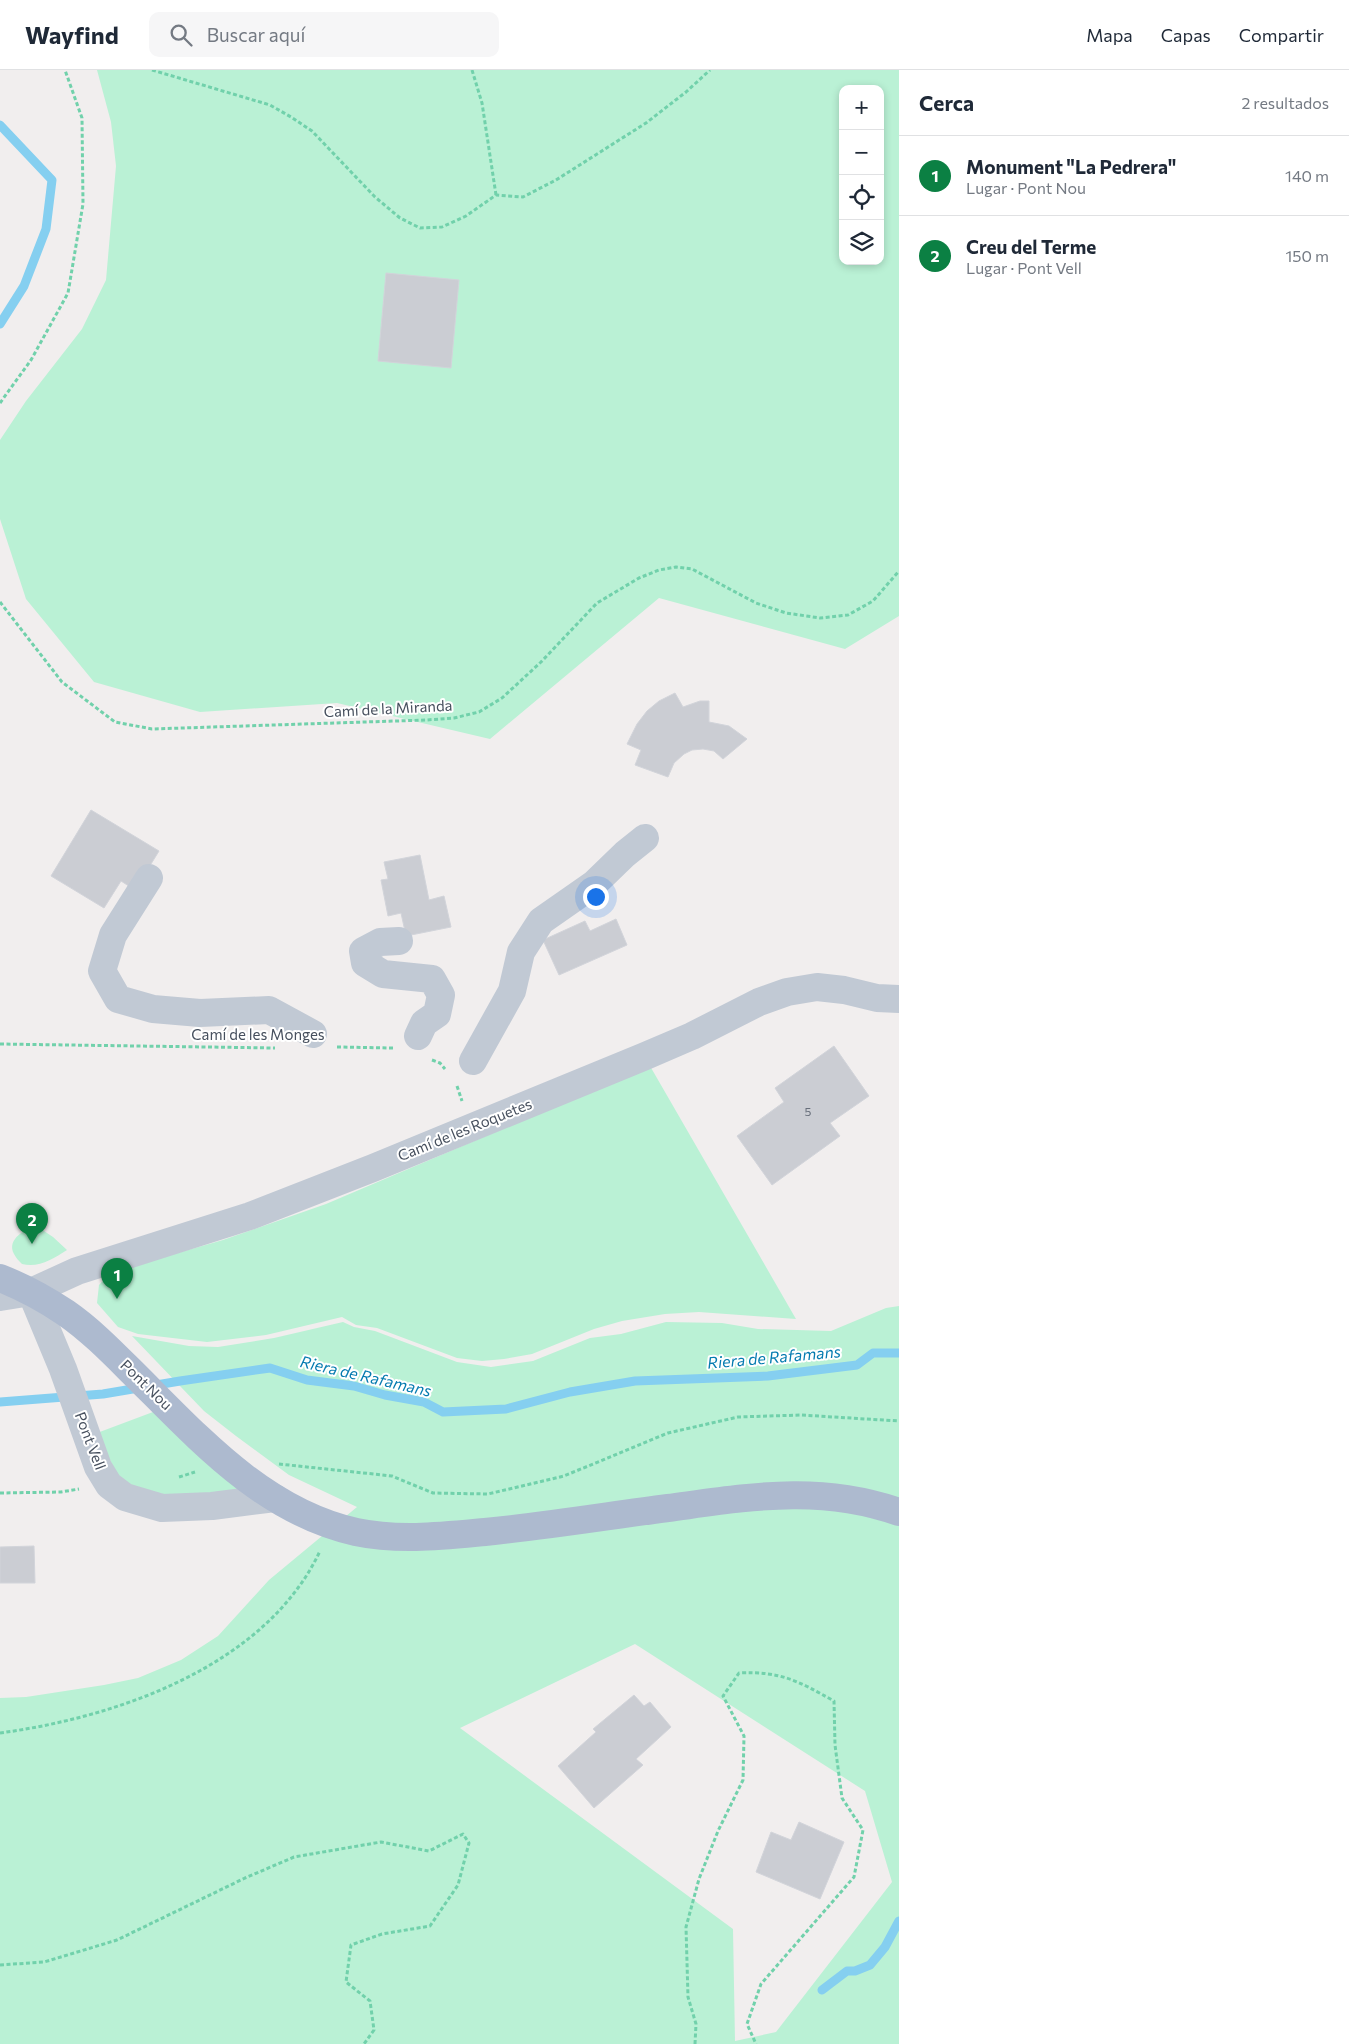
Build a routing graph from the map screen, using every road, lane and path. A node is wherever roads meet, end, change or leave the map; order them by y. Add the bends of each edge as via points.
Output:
1 (65, 70) edge
2 (152, 70) edge
3 (472, 70) edge
4 (710, 70) edge
5 (496, 195) junction
6 (0, 403) edge
7 (899, 571) edge
8 (0, 602) edge
9 (645, 838) dead end
10 (149, 878) dead end
11 (399, 941) dead end
12 (899, 999) edge
13 (323, 1040) joint
14 (0, 1044) edge
15 (413, 1047) junction
16 (278, 1048) dead end
17 (473, 1061) dead end
18 (451, 1075) dead end
19 (456, 1082) dead end
20 (468, 1129) junction
21 (0, 1278) edge
22 (31, 1292) junction
23 (0, 1297) edge
24 (899, 1421) edge
25 (241, 1475) junction
26 (109, 1485) junction
27 (0, 1493) edge
28 (275, 1498) junction
29 (899, 1512) edge
30 (332, 1525) junction
31 (0, 1733) edge
32 (0, 1965) edge
33 (364, 2044) edge
34 (695, 2044) edge
35 (756, 2044) edge

1 - 6 path via 82,118 82,204 68,293 31,360
2 - 5 path via 262,102 291,117 312,131 375,197 400,218 420,228 442,227 466,216
3 - 5 path via 482,103
4 - 5 path via 646,123 556,180 522,197
7 - 8 path, Camí de la Miranda via 874,601 848,615 820,618 786,613 756,603 692,569 659,570 597,603 502,698 479,712 426,720 152,729 115,722 62,682
9 - 17 street via 594,884 541,921 521,952 512,991
10 - 13 street via 113,935 102,972 118,999 153,1009 200,1013 269,1010
11 - 15 street via 380,942 363,951 365,963 383,974 432,979 441,995 437,1014 424,1023
12 - 20 street, Camí de les Roquetes via 817,987 787,992 758,1002 692,1036
13 - 15 path, Camí de les Monges
14 - 16 path, Camí de les Monges
15 - 18 path via 440,1063
19 - 20 path
20 - 22 street, Camí de les Roquetes via 250,1216 77,1271
21 - 22 main road, Pont Nou
22 - 23 street, Camí de les Roquetes
22 - 25 main road, Pont Nou via 67,1313 97,1338
22 - 26 street, Pont Vell via 98,1467
24 - 25 path via 801,1415 738,1417 668,1433 564,1476 488,1494 433,1493 392,1476 260,1463
25 - 28 main road, Pont Nou
26 - 27 path via 61,1492
26 - 28 street, Pont Vell via 125,1497 162,1508
28 - 30 main road, Pont Nou
29 - 30 main road, Pont Nou via 874,1504 812,1494 723,1500 457,1535 382,1537
30 - 31 path via 312,1568 291,1597 267,1622 209,1667 145,1696 89,1716
32 - 33 path via 44,1962 117,1940 294,1857 381,1842 429,1851 462,1834 469,1843 458,1885 430,1926 382,1934 351,1944 346,1982 370,2001 374,2030
34 - 35 path via 696,2024 688,1997 686,1927 699,1879 743,1780 744,1736 723,1696 739,1673 762,1672 796,1680 834,1701 835,1745 842,1798 863,1830 854,1877 761,1984 747,2024

